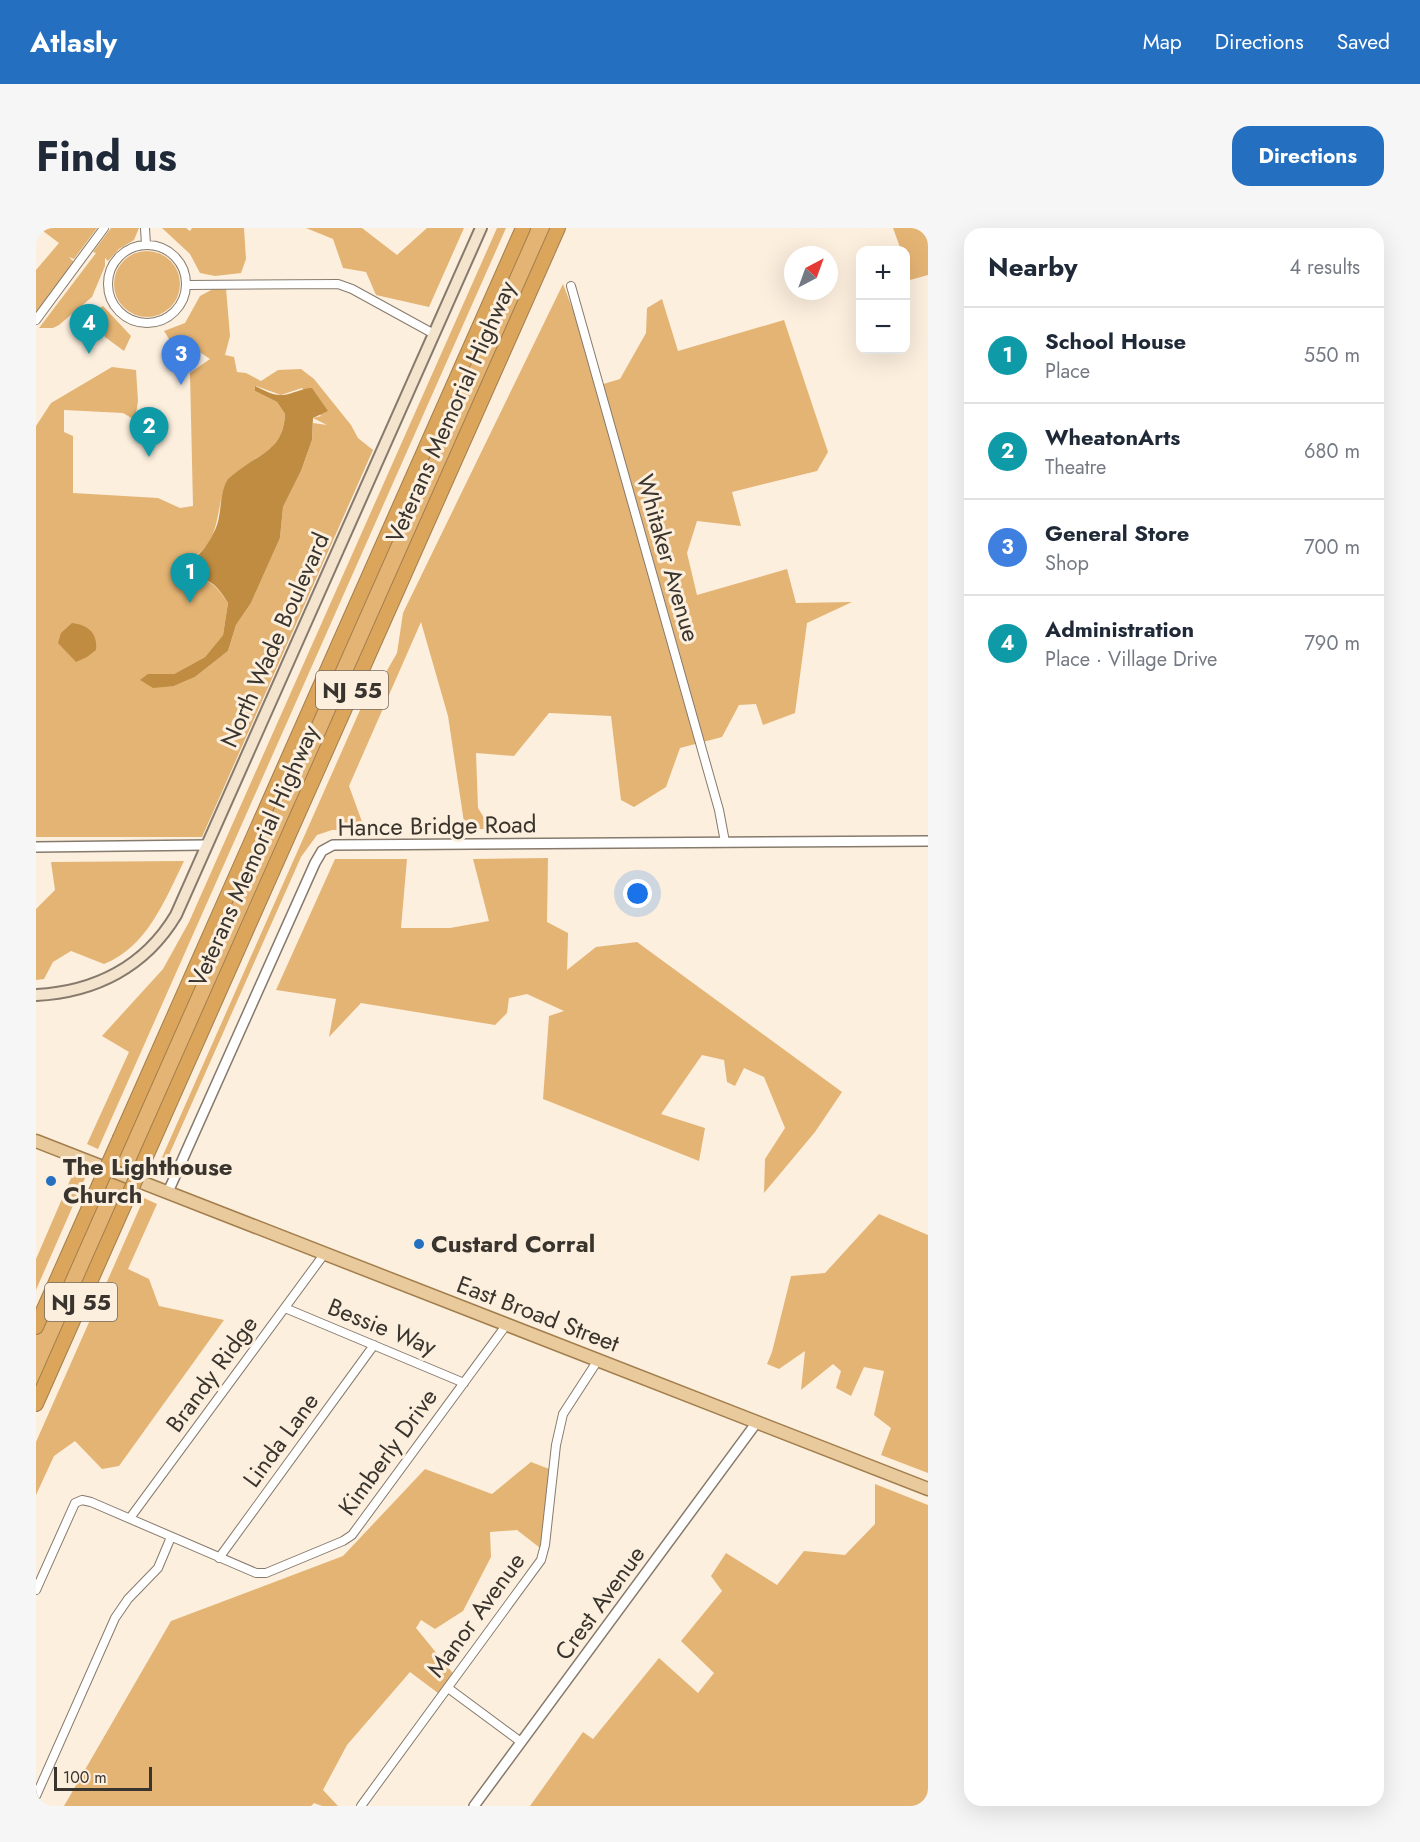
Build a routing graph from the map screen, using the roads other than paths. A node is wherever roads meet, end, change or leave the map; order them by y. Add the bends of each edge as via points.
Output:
1 (104, 228) edge
2 (145, 228) edge
3 (481, 228) edge
4 (523, 228) edge
5 (558, 228) edge
6 (146, 245) junction
7 (187, 285) junction
8 (571, 286) dead end
9 (36, 320) edge
10 (434, 334) junction
11 (928, 841) edge
12 (725, 842) junction
13 (207, 845) junction
14 (36, 847) edge
15 (36, 995) edge
16 (36, 1141) edge
17 (168, 1192) junction
18 (325, 1253) junction
19 (285, 1308) junction
20 (507, 1324) junction
21 (36, 1327) edge
22 (374, 1345) junction
23 (598, 1360) junction
24 (464, 1383) junction
25 (36, 1404) edge
26 (757, 1422) junction
27 (928, 1489) edge
28 (130, 1518) junction
29 (171, 1537) junction
30 (219, 1558) junction
31 (36, 1590) edge
32 (448, 1688) junction
33 (521, 1742) junction
34 (36, 1796) edge
35 (361, 1806) edge
36 (474, 1806) edge

1 - 9 street
2 - 6 street
3 - 10 main road, North Wade Boulevard
4 - 21 highway, Veterans Memorial Highway / NJ 55, bridge
5 - 25 highway, Veterans Memorial Highway / NJ 55, bridge
6 - 7 street via 175,256
6 - 7 street via 120,256 111,270 108,283 119,311 148,324 163,320 177,311
7 - 10 street via 338,284
8 - 12 street, Whitaker Avenue
10 - 13 main road, North Wade Boulevard
11 - 12 street, Hance Bridge Road
12 - 17 street, Hance Bridge Road via 327,846 315,863
13 - 14 street
13 - 15 main road, North Wade Boulevard via 176,915 147,953 98,983 74,991
16 - 17 main road, East Broad Street
17 - 18 main road, East Broad Street
18 - 19 street, Brandy Ridge
18 - 20 main road, East Broad Street
19 - 22 street, Bessie Way
19 - 28 street, Brandy Ridge
20 - 23 main road, East Broad Street
20 - 24 street, Kimberly Drive
22 - 24 street, Bessie Way
22 - 30 street, Linda Lane
23 - 26 main road, East Broad Street
23 - 32 street, Manor Avenue via 563,1414 541,1560
24 - 30 street, Kimberly Drive via 352,1535 266,1573 256,1573
26 - 27 main road, East Broad Street
26 - 33 street, Crest Avenue
28 - 29 street, Kimberly Drive
28 - 31 street, Kimberly Drive via 91,1502 75,1503
29 - 30 street, Kimberly Drive
29 - 34 street via 158,1568 115,1618
32 - 33 street
32 - 35 street, Manor Avenue
33 - 36 street, Crest Avenue

